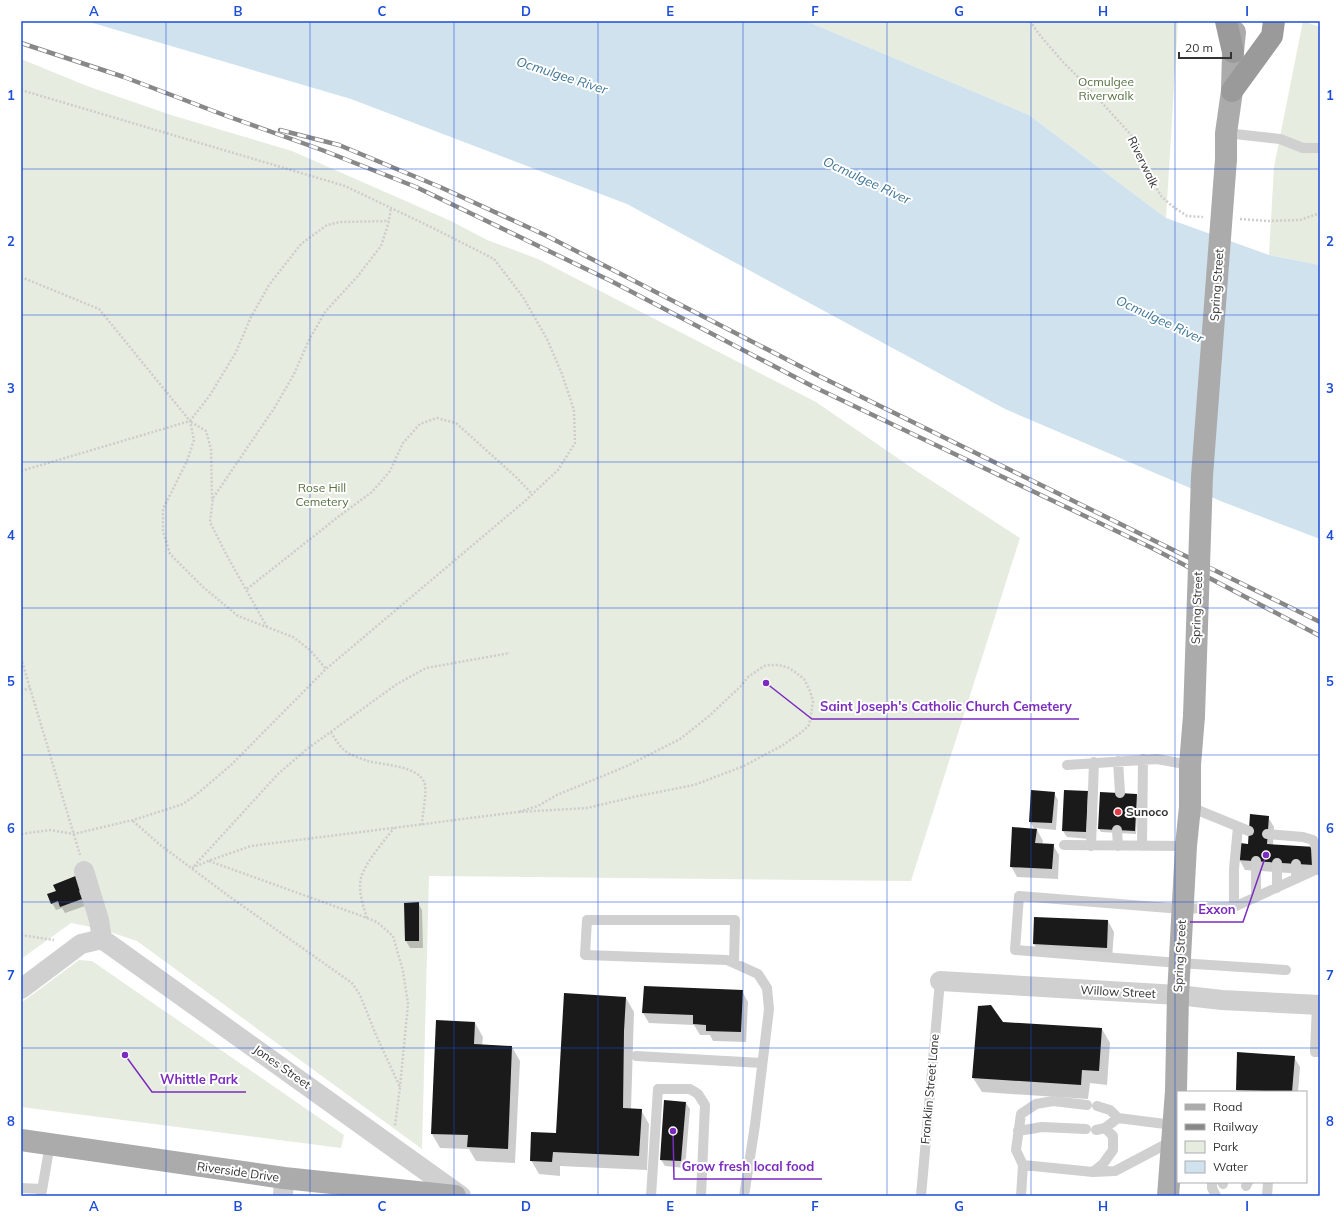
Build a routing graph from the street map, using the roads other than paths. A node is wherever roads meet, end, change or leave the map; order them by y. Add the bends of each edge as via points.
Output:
1 (1226, 21) edge
2 (1236, 21) edge
3 (1274, 21) edge
4 (1233, 52) junction
5 (1232, 91) junction
6 (1226, 133) junction
7 (1320, 148) edge
8 (1144, 759) junction
9 (1118, 761) junction
10 (1094, 762) junction
11 (1068, 764) dead end
12 (1190, 765) junction
13 (1120, 793) dead end
14 (1190, 806) junction
15 (1238, 827) junction
16 (1118, 830) dead end
17 (1249, 831) dead end
18 (1267, 834) dead end
19 (1064, 845) dead end
20 (1091, 846) junction
21 (1118, 846) junction
22 (1142, 846) junction
23 (1186, 846) junction
24 (1256, 861) dead end
25 (1278, 862) dead end
26 (1296, 864) dead end
27 (84, 871) road end
28 (1296, 879) junction
29 (1277, 888) junction
30 (1256, 897) junction
31 (1234, 907) junction
32 (1182, 909) junction
33 (102, 940) junction
34 (734, 963) junction
35 (1179, 963) junction
36 (1286, 970) dead end
37 (940, 981) joint
38 (21, 989) edge
39 (1178, 995) junction
40 (1318, 1005) edge
41 (1320, 1052) edge
42 (636, 1056) dead end
43 (762, 1063) junction
44 (1177, 1091) edge
45 (1177, 1100) edge
46 (1118, 1118) junction
47 (1096, 1129) junction
48 (1018, 1131) junction
49 (21, 1140) edge
50 (50, 1144) junction
51 (1173, 1147) edge
52 (1023, 1165) junction
53 (1093, 1172) junction
54 (1212, 1183) edge
55 (1268, 1183) edge
56 (284, 1187) edge
57 (21, 1188) edge
58 (355, 1191) edge
59 (42, 1193) edge
60 (455, 1196) edge
61 (461, 1196) edge
62 (651, 1196) edge
63 (701, 1196) edge
64 (744, 1196) edge
65 (921, 1196) edge
66 (1021, 1196) edge
67 (1168, 1196) edge
68 (1216, 1196) edge
69 (1267, 1196) edge

1 - 4 highway
2 - 4 main road, Spring Street
3 - 5 highway via 1272,36
4 - 5 main road, Spring Street
5 - 6 main road, Spring Street
6 - 7 lane via 1280,139 1303,148
6 - 12 main road, Spring Street, bridge via 1202,476
8 - 9 lane
8 - 12 lane
8 - 22 lane
9 - 10 lane
9 - 13 lane
10 - 11 lane
10 - 20 lane
12 - 14 main road, Spring Street
14 - 15 lane
14 - 23 main road, Spring Street
15 - 17 lane
15 - 31 lane
16 - 21 lane
18 - 28 lane via 1278,840 1296,841 1303,837 1313,840 1317,867
19 - 20 lane
20 - 21 lane
21 - 22 lane
22 - 23 lane
23 - 32 main road, Spring Street
24 - 30 lane
25 - 29 lane
26 - 28 lane
27 - 33 street via 99,920
28 - 29 lane
29 - 30 lane
30 - 31 lane
31 - 32 lane
32 - 35 main road, Spring Street
32 - 35 lane via 1019,896 1015,950
33 - 38 street via 82,944
33 - 61 street, Jones Street
34 - 34 lane via 727,960 585,955 588,920 735,920
34 - 43 lane via 758,974 767,988 769,1009
35 - 36 lane
35 - 39 main road, Spring Street
37 - 39 street, Willow Street
37 - 65 lane, Franklin Street Lane
39 - 40 street, Willow Street
39 - 44 main road, Spring Street
40 - 41 lane via 1315,1052
42 - 43 lane
43 - 64 lane
45 - 51 main road, Spring Street
46 - 47 lane
46 - 48 lane via 1110,1110 1053,1101 1036,1104 1021,1114
46 - 51 lane
47 - 48 lane via 1042,1127
47 - 53 lane via 1113,1136 1113,1150 1103,1164
48 - 52 lane via 1016,1150
49 - 50 main road, Riverside Drive
50 - 56 main road, Riverside Drive
50 - 59 lane
51 - 53 lane via 1115,1171
51 - 67 main road, Spring Street
52 - 53 lane
52 - 66 lane
54 - 68 lane
55 - 69 lane
56 - 58 main road, Riverside Drive
57 - 59 lane
58 - 60 main road, Riverside Drive
62 - 63 lane via 658,1089 690,1090 698,1094 705,1106

